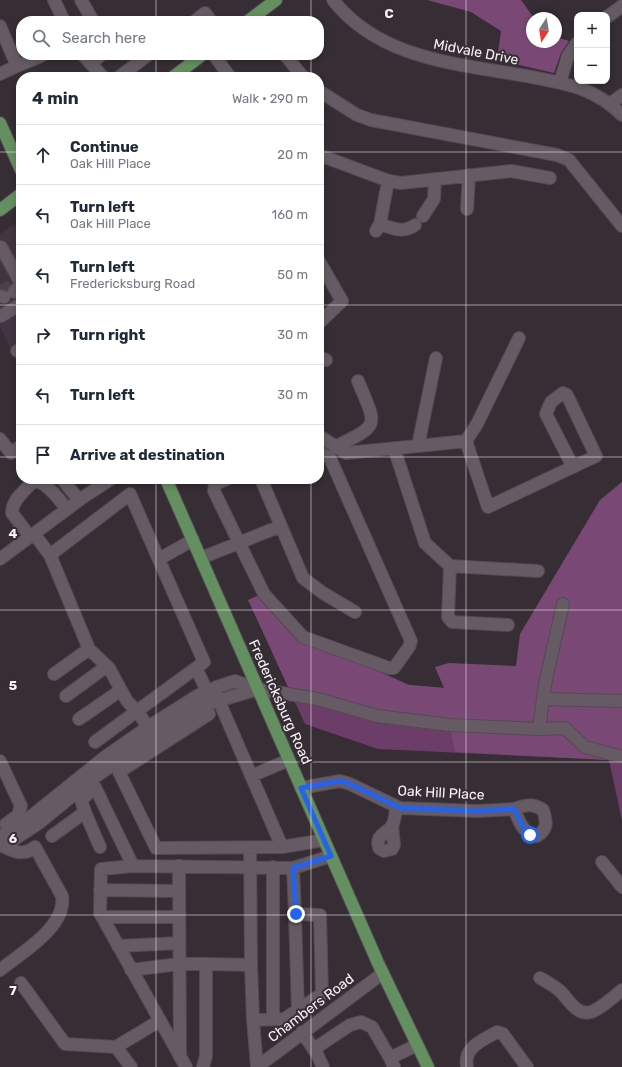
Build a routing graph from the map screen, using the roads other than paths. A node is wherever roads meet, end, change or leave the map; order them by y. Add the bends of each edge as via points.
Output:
1 (54, 0) edge
2 (81, 0) edge
3 (276, 0) edge
4 (333, 0) edge
5 (622, 6) edge
6 (610, 15) edge
7 (62, 16) edge
8 (90, 16) edge
9 (257, 16) edge
10 (0, 26) edge
11 (574, 48) edge
12 (31, 60) edge
13 (87, 60) edge
14 (141, 60) edge
15 (195, 60) edge
16 (218, 60) edge
17 (289, 60) edge
18 (17, 66) junction
19 (98, 72) edge
20 (126, 72) edge
21 (180, 72) edge
22 (226, 72) edge
23 (299, 72) edge
24 (0, 74) edge
25 (560, 82) junction
26 (324, 94) edge
27 (622, 95) edge
28 (610, 104) junction
29 (622, 115) edge
30 (0, 123) edge
31 (324, 157) edge
32 (16, 159) edge
33 (469, 175) junction
34 (550, 178) dead end
35 (435, 179) junction
36 (388, 181) junction
37 (16, 198) edge
38 (467, 209) dead end
39 (0, 210) edge
40 (622, 226) edge
41 (0, 248) edge
42 (324, 269) edge
43 (12, 290) edge
44 (16, 307) edge
45 (1, 316) edge
46 (324, 318) edge
47 (519, 338) dead end
48 (436, 358) dead end
49 (358, 380) dead end
50 (0, 439) edge
51 (324, 439) edge
52 (466, 441) junction
53 (418, 446) junction
54 (335, 447) junction
55 (394, 448) junction
56 (16, 450) edge
57 (324, 455) edge
58 (574, 467) junction
59 (32, 484) edge
60 (45, 484) edge
61 (66, 484) edge
62 (103, 484) edge
63 (168, 484) edge
64 (215, 484) edge
65 (263, 484) edge
66 (79, 500) junction
67 (67, 509) junction
68 (281, 526) junction
69 (32, 535) junction
70 (193, 540) junction
71 (238, 543) junction
72 (50, 555) junction
73 (201, 558) junction
74 (0, 559) edge
75 (159, 559) junction
76 (450, 566) junction
77 (538, 571) dead end
78 (563, 604) dead end
79 (355, 612) dead end
80 (508, 625) dead end
81 (89, 648) junction
82 (107, 666) junction
83 (196, 668) junction
84 (54, 674) dead end
85 (121, 690) junction
86 (210, 690) junction
87 (258, 690) junction
88 (66, 696) dead end
89 (544, 699) junction
90 (219, 700) junction
91 (622, 700) edge
92 (137, 711) junction
93 (209, 714) dead end
94 (79, 719) dead end
95 (539, 729) junction
96 (152, 737) junction
97 (95, 742) dead end
98 (622, 758) edge
99 (289, 760) junction
100 (0, 761) edge
101 (119, 772) junction
102 (252, 776) junction
103 (90, 780) junction
104 (301, 788) junction
105 (396, 807) junction
106 (514, 809) dead end
107 (85, 812) junction
108 (392, 825) dead end
109 (24, 827) junction
110 (0, 828) edge
111 (52, 836) dead end
112 (0, 840) edge
113 (324, 840) junction
114 (0, 845) edge
115 (35, 847) junction
116 (100, 847) dead end
117 (282, 847) junction
118 (156, 848) junction
119 (250, 848) junction
120 (331, 856) junction
121 (602, 862) dead end
122 (133, 866) junction
123 (163, 866) junction
124 (179, 866) junction
125 (250, 867) junction
126 (273, 867) junction
127 (293, 868) junction
128 (622, 887) edge
129 (100, 890) junction
130 (179, 891) junction
131 (296, 914) junction
132 (102, 917) junction
133 (179, 917) junction
134 (179, 943) junction
135 (118, 946) junction
136 (179, 964) junction
137 (206, 964) junction
138 (251, 965) junction
139 (0, 970) edge
140 (131, 970) junction
141 (382, 973) junction
142 (540, 978) dead end
143 (21, 983) dead end
144 (622, 990) edge
145 (298, 1011) junction
146 (253, 1020) junction
147 (272, 1020) junction
148 (159, 1021) junction
149 (302, 1032) junction
150 (417, 1045) junction
151 (116, 1047) junction
152 (314, 1049) junction
153 (183, 1062) edge
154 (392, 1063) edge
155 (131, 1067) edge
156 (203, 1067) edge
157 (257, 1067) edge
158 (323, 1067) edge
159 (428, 1067) edge
160 (467, 1067) edge
161 (527, 1067) edge

1 - 7 street
2 - 8 street
3 - 9 main road
4 - 25 street, Midvale Drive via 365,31 396,48 432,59
5 - 6 street
10 - 18 street
11 - 25 street via 568,56
12 - 18 street
13 - 19 street
14 - 20 street
15 - 21 main road
16 - 22 street
17 - 23 street
18 - 24 street
25 - 28 street, Midvale Drive via 584,89
26 - 40 street via 357,115 371,120 557,155 569,160
27 - 28 street
28 - 29 street, Midvale Drive
30 - 32 main road
31 - 36 street
33 - 34 street via 511,170
33 - 35 street
33 - 38 street
35 - 36 street via 401,183
35 - 36 street via 434,199 419,221 410,229 404,230 378,228
37 - 39 main road
41 - 43 street via 2,247
42 - 46 street via 342,300
44 - 45 street
47 - 52 street via 477,424
48 - 53 street
49 - 54 street via 372,421 368,429
50 - 56 street via 11,453
51 - 54 street
52 - 53 street
52 - 58 street via 488,507
53 - 55 street
54 - 55 street via 346,453
55 - 76 street via 425,543
57 - 71 street via 330,458 411,641 394,668 303,637 264,594
58 - 58 street via 596,456 567,395 563,393 551,402 546,414
59 - 69 street via 17,498 12,513
60 - 67 street
61 - 66 street
62 - 66 street
63 - 70 main road, Fredericksburg Road
64 - 71 street via 214,491
65 - 68 street
66 - 67 street
67 - 69 street
68 - 71 street
68 - 79 street via 303,578
69 - 72 street
69 - 74 street
70 - 73 main road, Fredericksburg Road
70 - 75 street
71 - 73 street
72 - 75 street via 130,494
72 - 81 street
73 - 87 main road, Fredericksburg Road
75 - 83 street via 204,662
76 - 77 street
76 - 80 street via 448,617 452,622
78 - 89 street
81 - 82 street
81 - 84 street
82 - 85 street
82 - 88 street
83 - 86 street
83 - 92 street
85 - 92 street
85 - 94 street
86 - 87 street via 235,681
86 - 90 street
86 - 96 street
87 - 90 street
87 - 95 street via 318,699 377,716 450,725
87 - 99 main road, Fredericksburg Road
89 - 91 street
89 - 95 street
90 - 96 street via 198,707
90 - 102 street
92 - 96 street
92 - 97 street
93 - 96 street
95 - 98 street via 565,728 585,747
96 - 101 street
96 - 103 street
99 - 102 street
99 - 104 main road, Fredericksburg Road
100 - 110 street via 22,806 18,815
101 - 103 street
101 - 118 street
102 - 117 street
103 - 107 street via 81,800
103 - 109 street
103 - 122 street
104 - 105 street, Oak Hill Place via 340,781
104 - 113 main road, Fredericksburg Road
105 - 106 street, Oak Hill Place via 478,811
105 - 108 street
107 - 111 street
107 - 116 street
109 - 112 street via 3,835
109 - 114 street via 9,843
109 - 115 street
113 - 117 street
113 - 120 main road, Fredericksburg Road
114 - 115 street via 22,853
115 - 139 street via 62,896 63,904 52,928
117 - 119 street
118 - 119 street
118 - 123 street
119 - 125 street
120 - 127 street
120 - 141 main road, Fredericksburg Road
121 - 128 street
122 - 123 street
122 - 129 street via 101,869
123 - 124 street
124 - 125 street
124 - 130 street
125 - 126 street
125 - 138 street
126 - 127 street
126 - 147 street
127 - 131 street
129 - 130 street
129 - 132 street
130 - 133 street
131 - 145 street
131 - 145 street via 320,915 322,994
132 - 133 street
132 - 135 street
133 - 134 street
134 - 135 street
134 - 136 street
135 - 140 street
136 - 137 street
136 - 140 street
136 - 153 street
137 - 138 street
137 - 156 street via 206,1056
138 - 146 street
140 - 148 street
141 - 149 street, Chambers Road
141 - 150 main road, Fredericksburg Road
142 - 144 street via 561,991 581,1012 595,1010
143 - 151 street via 65,1044
145 - 147 street via 284,1020
146 - 147 street
146 - 157 street
148 - 151 street
148 - 153 street
149 - 152 street
149 - 157 street, Chambers Road
150 - 154 street
150 - 159 main road, Fredericksburg Road
151 - 155 street
152 - 154 street via 350,1025 361,1022 372,1027
152 - 158 street
160 - 161 street via 468,1052 474,1045 497,1032 503,1034

